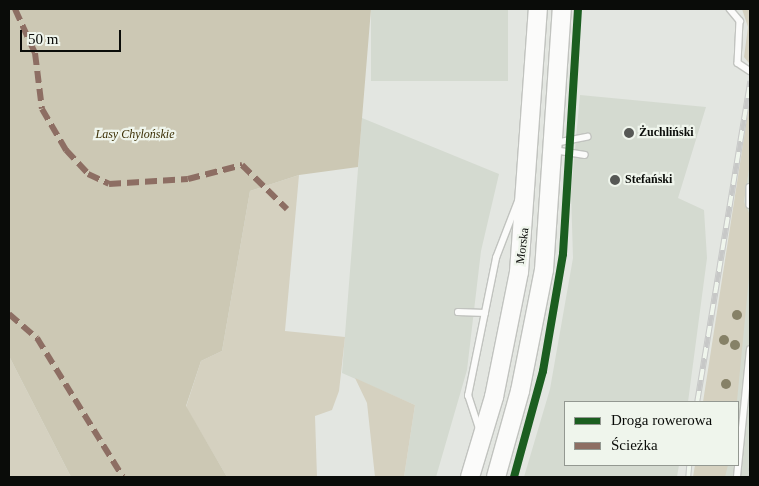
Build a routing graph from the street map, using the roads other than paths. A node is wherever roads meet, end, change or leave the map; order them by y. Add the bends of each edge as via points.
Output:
1 (538, 9) edge
2 (562, 9) edge
3 (730, 9) edge
4 (750, 71) edge
5 (587, 137) dead end
6 (554, 146) junction
7 (585, 155) dead end
8 (529, 176) junction
9 (750, 187) edge
10 (750, 205) edge
11 (458, 312) dead end
12 (485, 313) junction
13 (750, 350) edge
14 (482, 437) junction
15 (739, 457) edge
16 (470, 477) edge
17 (496, 477) edge

1 - 8 main road, Morska
2 - 6 main road, Morska
3 - 4 lane via 740,17 738,63
5 - 6 lane
6 - 7 lane
6 - 17 main road, Morska via 538,310
8 - 12 lane via 496,258
8 - 14 main road, Morska via 513,312
9 - 10 lane
11 - 12 lane
12 - 14 lane via 468,396
13 - 15 lane
14 - 16 main road, Morska

